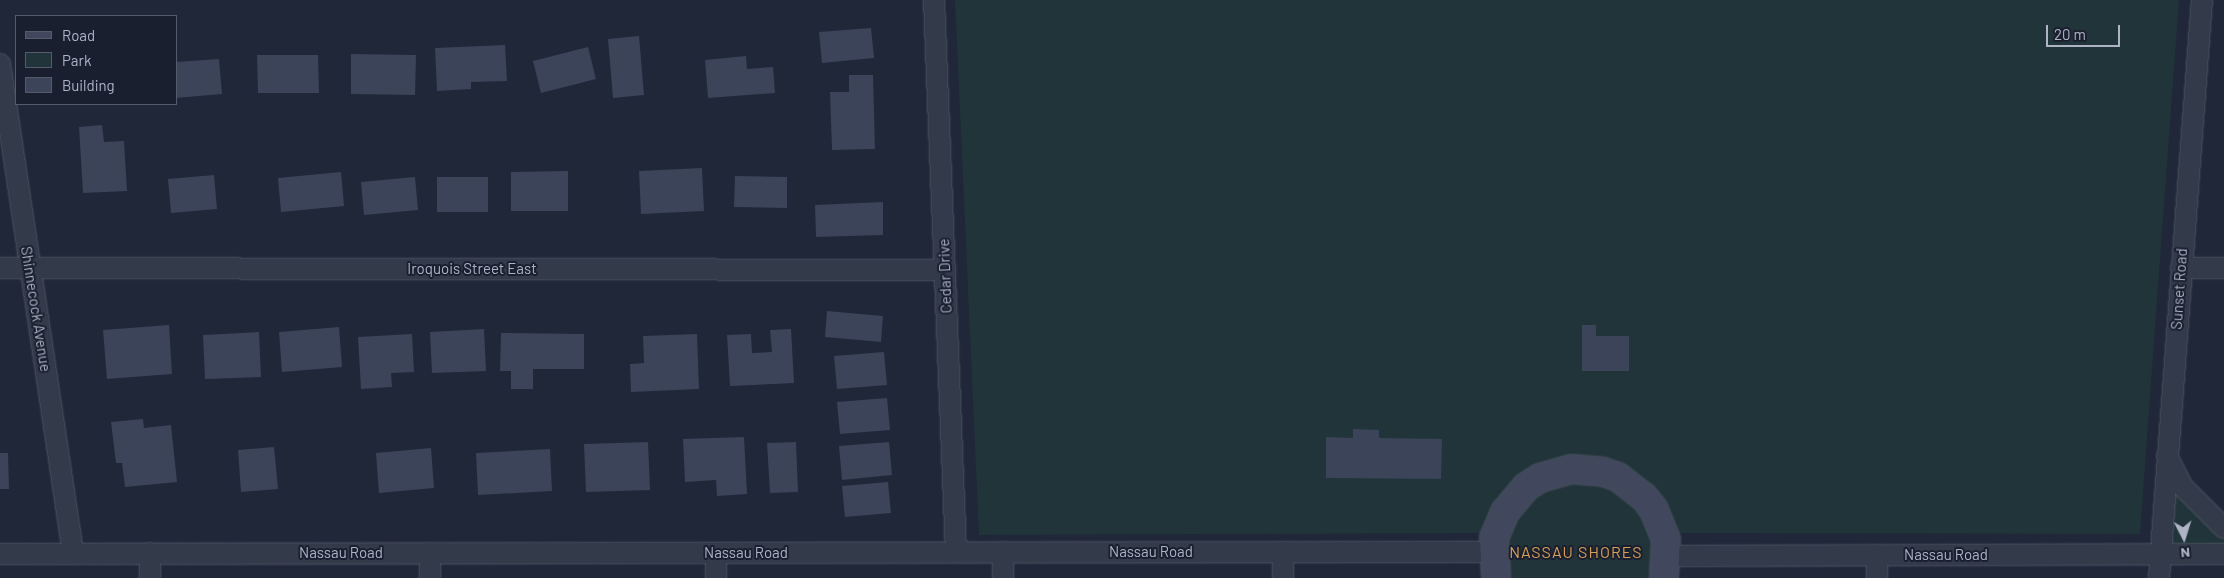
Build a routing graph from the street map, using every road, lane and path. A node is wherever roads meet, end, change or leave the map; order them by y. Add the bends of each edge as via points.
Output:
1 (934, 0) edge
2 (2202, 0) edge
3 (0, 64) edge
4 (0, 268) edge
5 (30, 268) junction
6 (2181, 268) junction
7 (2224, 268) edge
8 (945, 270) junction
9 (2167, 455) junction
10 (2224, 528) edge
11 (956, 552) junction
12 (1003, 552) junction
13 (1283, 552) junction
14 (150, 553) junction
15 (430, 553) junction
16 (716, 553) junction
17 (0, 554) edge
18 (73, 554) junction
19 (2224, 554) edge
20 (2159, 555) junction
21 (1877, 556) junction
22 (1494, 565) edge
23 (1665, 567) edge
24 (150, 578) edge
25 (430, 578) edge
26 (716, 578) edge
27 (1003, 578) edge
28 (1283, 578) edge
29 (1877, 578) edge
30 (2159, 578) edge

1 - 8 street, Cedar Drive
2 - 6 street, Sunset Road
3 - 5 street, Shinnecock Avenue
4 - 5 street, Iroquois Street East
5 - 8 street, Iroquois Street East
5 - 18 street, Shinnecock Avenue
6 - 7 street
6 - 9 street, Sunset Road
8 - 11 street, Cedar Drive
9 - 10 street via 2182,486
9 - 20 street, Sunset Road
11 - 12 street, Nassau Road
11 - 16 street, Nassau Road
12 - 13 street, Nassau Road
12 - 27 street
13 - 22 street, Nassau Road
13 - 28 street
14 - 15 street, Nassau Road
14 - 18 street, Nassau Road
14 - 24 street
15 - 16 street, Nassau Road
15 - 25 street
16 - 26 street
17 - 18 street, Nassau Road
19 - 20 street, Nassau Road
20 - 21 street, Nassau Road
20 - 30 street, Sunset Road
21 - 23 street, Nassau Road
21 - 29 street
22 - 23 street via 1501,518 1526,487 1555,472 1587,469 1618,478 1644,497 1661,524

